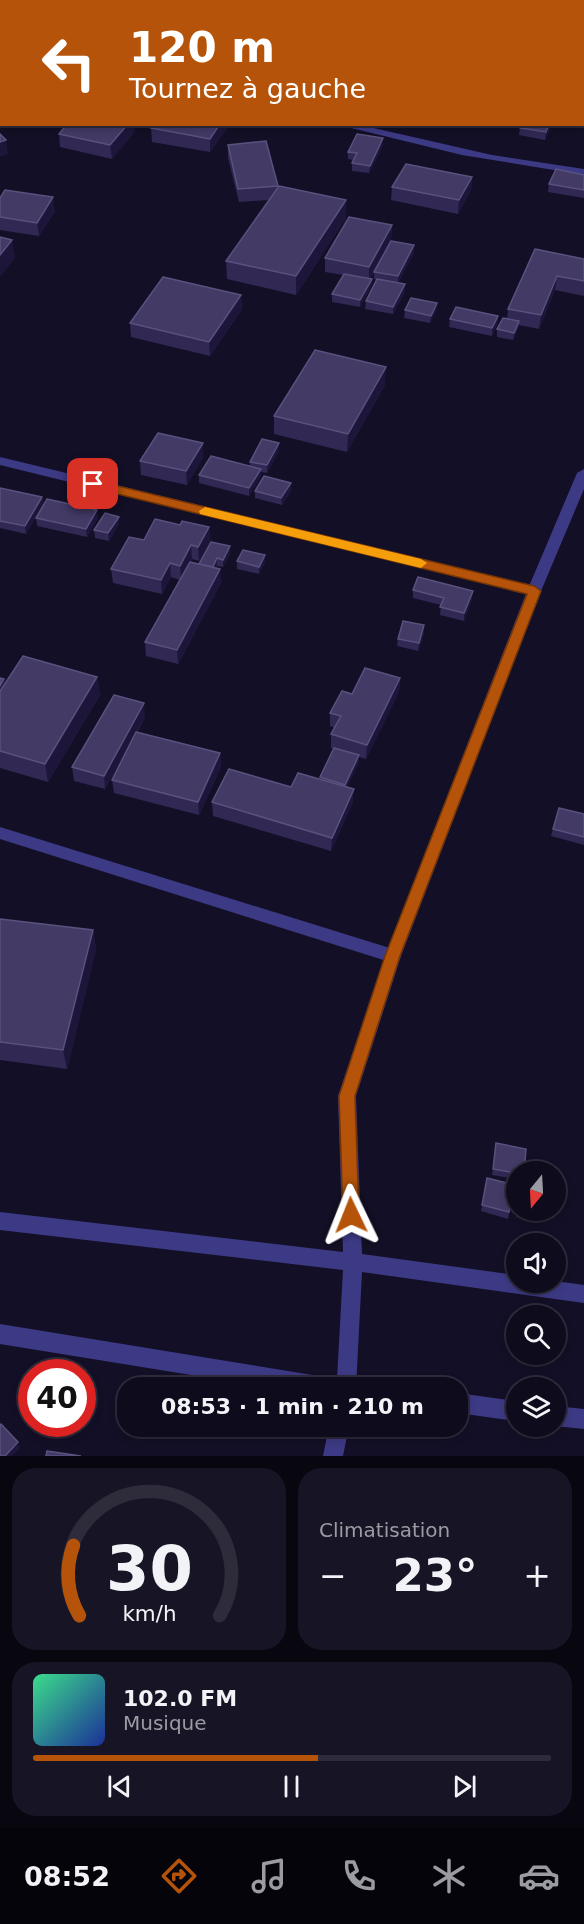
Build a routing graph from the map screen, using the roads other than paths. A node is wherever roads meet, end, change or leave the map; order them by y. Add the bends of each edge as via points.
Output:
1 (349, 126) edge
2 (584, 172) edge
3 (0, 461) edge
4 (584, 473) edge
5 (534, 591) junction
6 (0, 833) edge
7 (393, 956) junction
8 (0, 1221) edge
9 (353, 1262) junction
10 (584, 1294) edge
11 (0, 1334) edge
12 (267, 1377) edge
13 (347, 1377) edge
14 (468, 1404) edge
15 (506, 1410) edge
16 (566, 1417) edge
17 (584, 1419) edge
18 (337, 1437) edge
19 (333, 1456) edge

1 - 2 street
3 - 5 street
4 - 5 street
5 - 7 street
6 - 7 street
7 - 9 street via 347,1096
8 - 9 street
9 - 10 street
9 - 13 street
11 - 12 street
14 - 15 street
16 - 17 street
18 - 19 street

